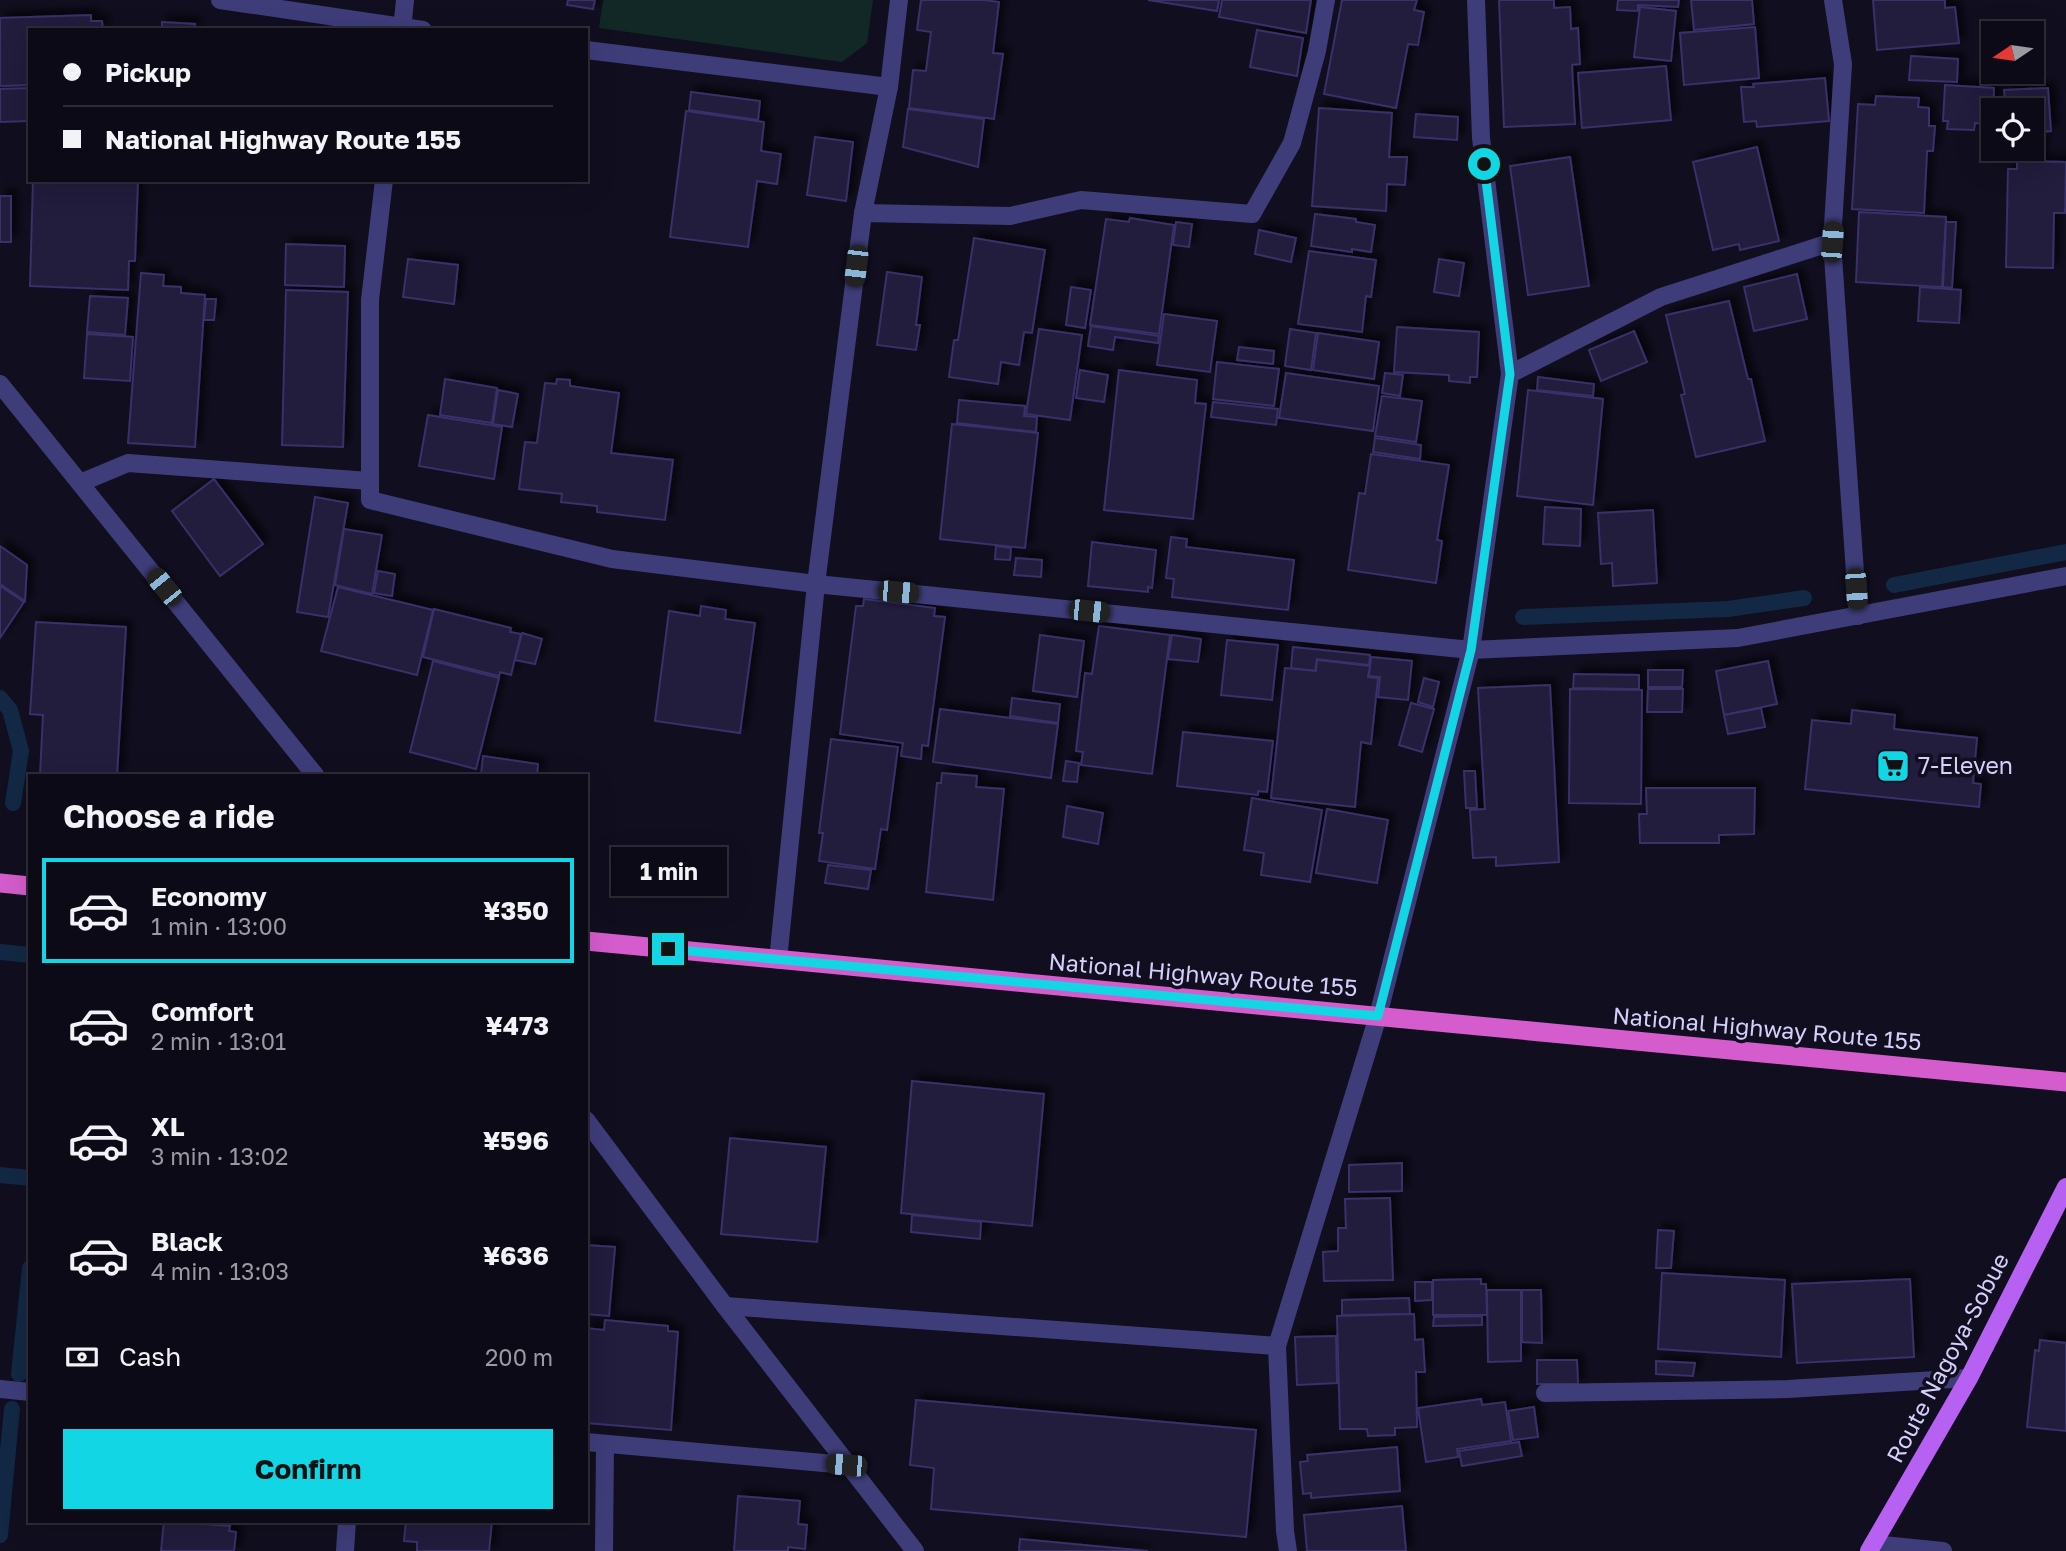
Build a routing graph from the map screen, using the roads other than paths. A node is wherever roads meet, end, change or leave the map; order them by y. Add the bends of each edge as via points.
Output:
1 (220, 0) edge
2 (405, 0) edge
3 (899, 0) edge
4 (1326, 0) edge
5 (1476, 0) edge
6 (1833, 0) edge
7 (402, 28) edge
8 (588, 50) edge
9 (889, 87) junction
10 (384, 182) edge
11 (863, 213) junction
12 (1832, 242) junction
13 (1510, 374) junction
14 (0, 384) edge
15 (369, 481) junction
16 (80, 483) junction
17 (2066, 576) edge
18 (816, 584) junction
19 (1858, 616) junction
20 (1471, 650) junction
21 (314, 774) edge
22 (0, 883) edge
23 (28, 886) edge
24 (588, 941) edge
25 (778, 960) junction
26 (1378, 1016) junction
27 (2066, 1082) edge
28 (588, 1123) edge
29 (2066, 1187) edge
30 (725, 1306) junction
31 (1277, 1346) junction
32 (1969, 1378) junction
33 (0, 1390) edge
34 (28, 1392) edge
35 (1545, 1393) dead end
36 (588, 1442) edge
37 (606, 1444) junction
38 (846, 1465) junction
39 (347, 1523) edge
40 (1871, 1547) edge
41 (345, 1551) edge
42 (604, 1551) edge
43 (915, 1551) edge
44 (1288, 1551) edge
45 (1943, 1551) edge

1 - 7 street
2 - 7 street
3 - 9 street
4 - 11 street via 1292,143 1252,214 1081,200 1010,216
5 - 13 street via 1481,138
6 - 12 street via 1843,64
8 - 9 street
9 - 11 street
10 - 15 street via 370,300
11 - 18 street
12 - 13 street via 1661,297
12 - 19 street
13 - 20 street
14 - 16 street
15 - 16 street via 128,463
15 - 18 street via 370,500 612,559
16 - 21 street
17 - 19 street
18 - 20 street
18 - 25 street
19 - 20 street via 1738,638
20 - 26 street
22 - 23 highway
24 - 25 highway, National Highway Route 155
25 - 26 highway, National Highway Route 155
26 - 27 highway, National Highway Route 155
26 - 31 street
28 - 30 street
29 - 32 main road, Route Nagoya-Sobue
30 - 31 street
30 - 38 street
31 - 44 street
32 - 35 street via 1788,1389
32 - 40 main road, Route Nagoya-Sobue
33 - 34 street
36 - 37 street
37 - 38 street
37 - 42 street
38 - 43 street
39 - 41 street
40 - 45 street

